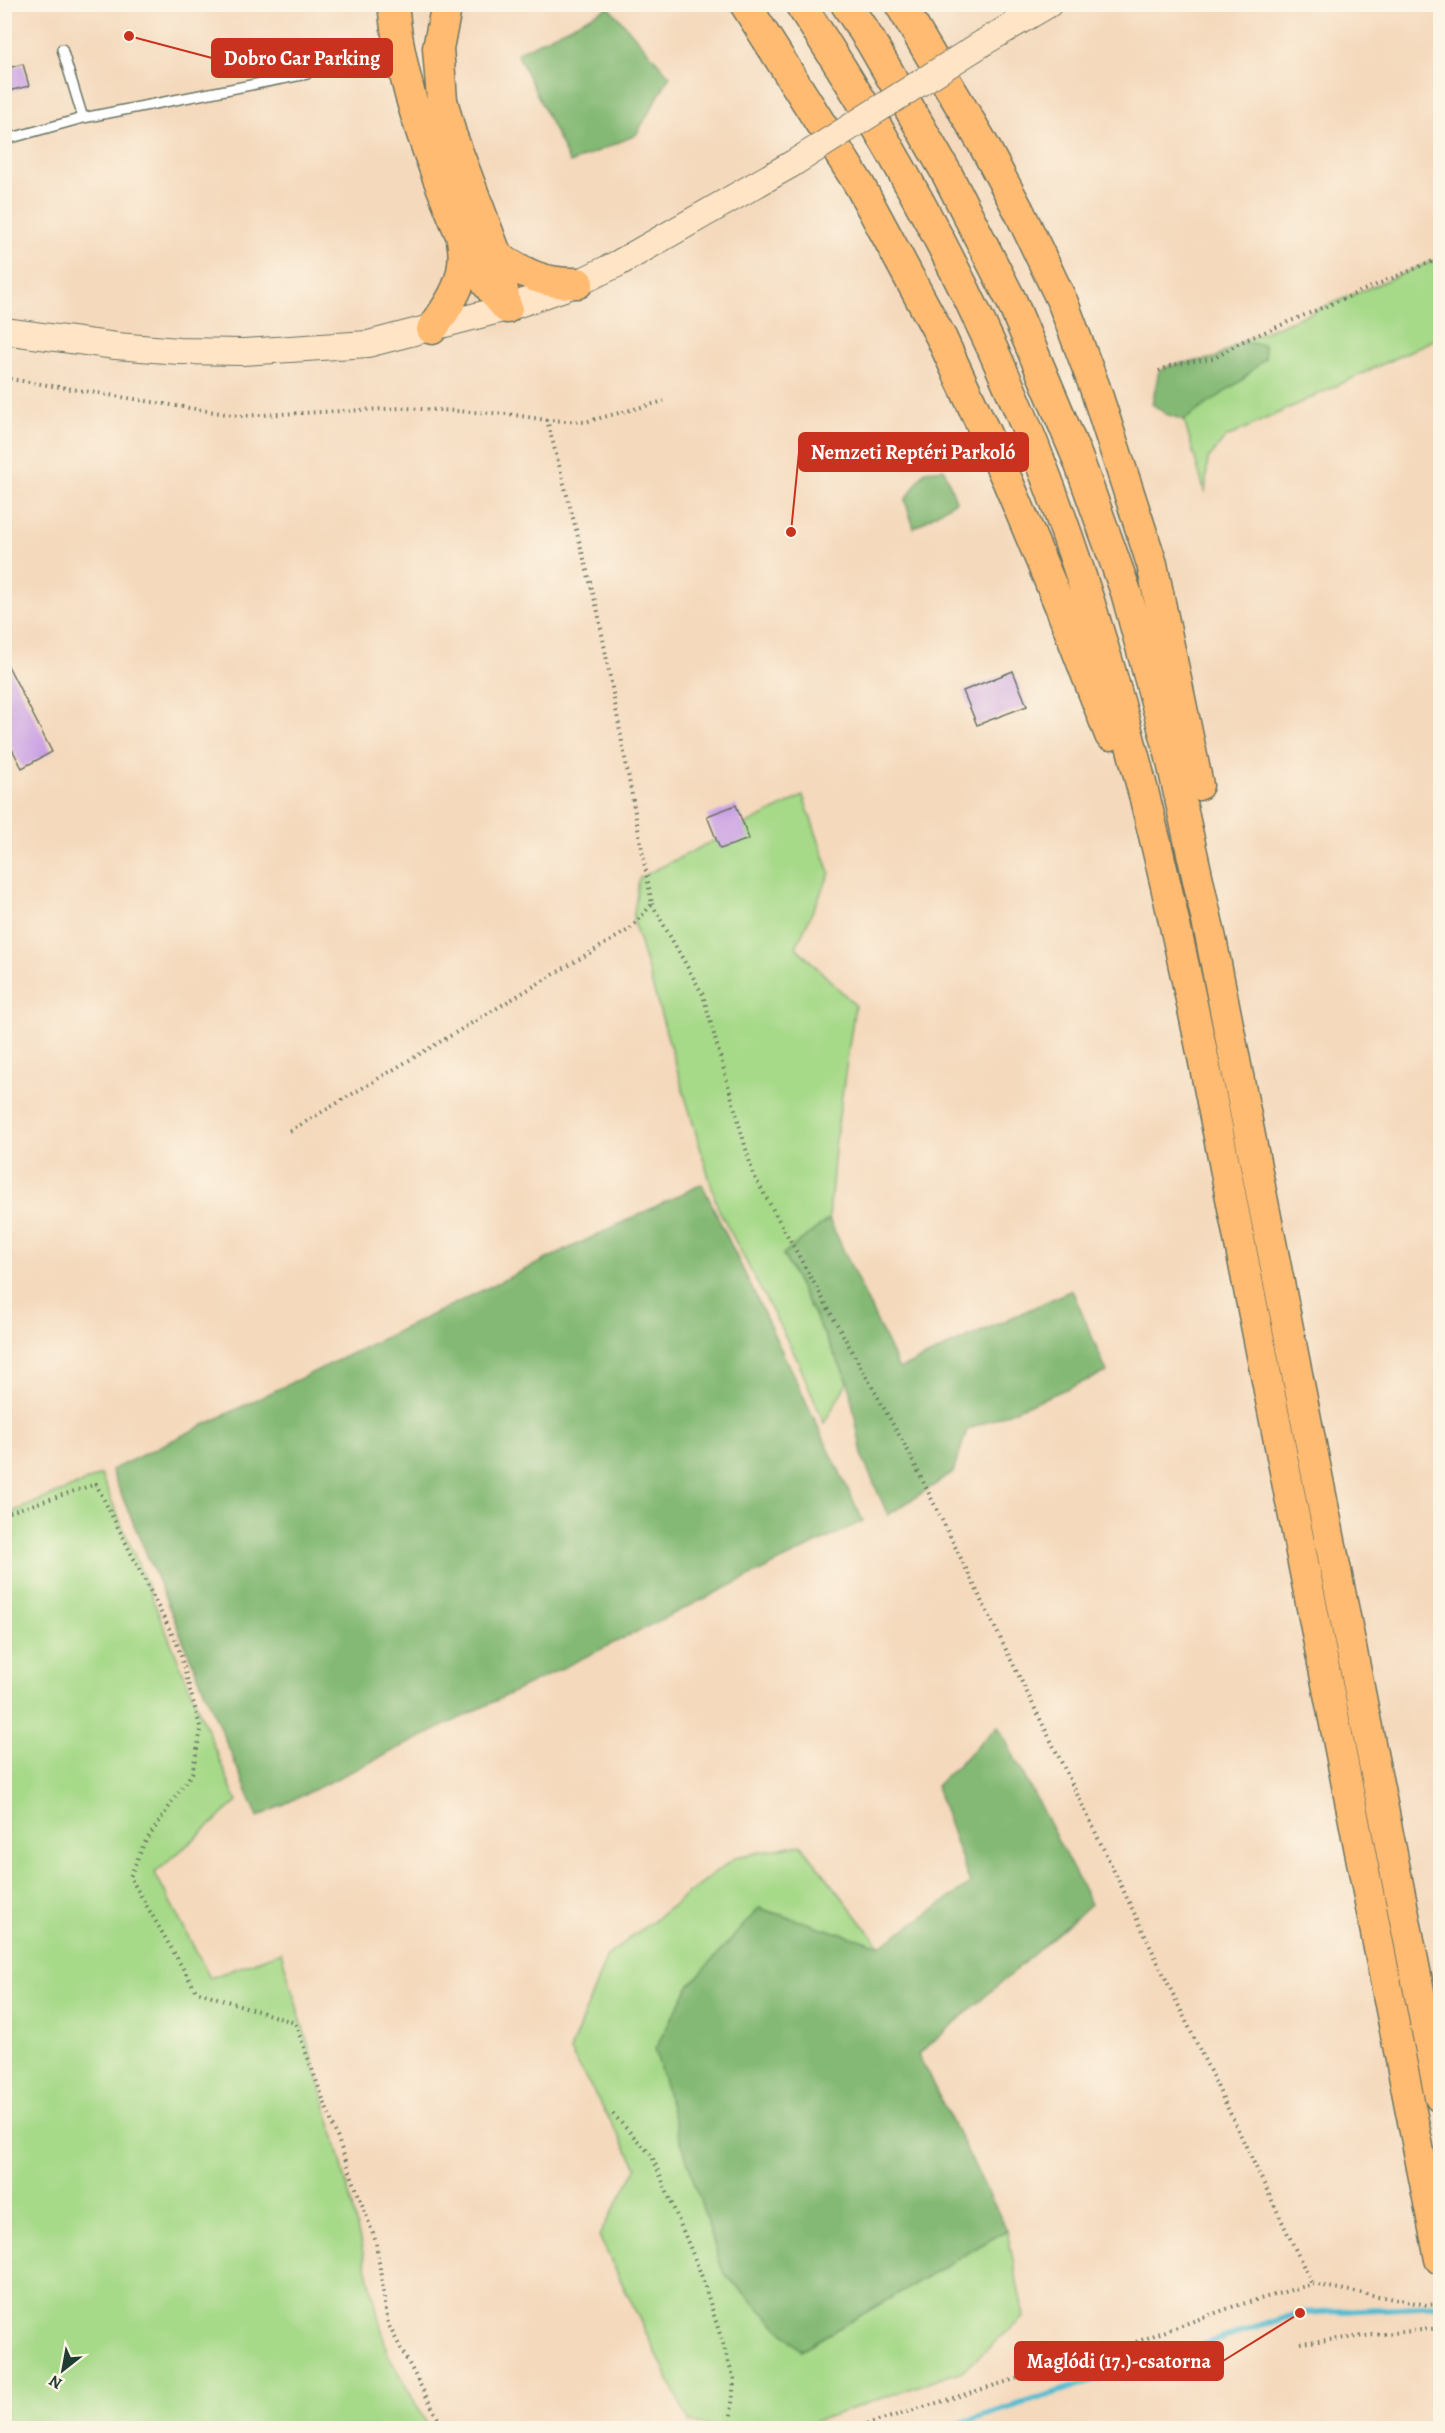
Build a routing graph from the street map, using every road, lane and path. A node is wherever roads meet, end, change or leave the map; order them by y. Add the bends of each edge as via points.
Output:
1 (393, 4) edge
2 (447, 4) edge
3 (745, 4) edge
4 (800, 4) edge
5 (846, 4) edge
6 (900, 4) edge
7 (1049, 4) edge
8 (62, 49) dead end
9 (307, 74) dead end
10 (82, 118) junction
11 (4, 140) edge
12 (462, 240) junction
13 (497, 256) junction
14 (1440, 258) edge
15 (578, 283) junction
16 (507, 308) junction
17 (432, 329) junction
18 (4, 331) edge
19 (1159, 370) dead end
20 (4, 378) edge
21 (664, 401) dead end
22 (547, 420) junction
23 (652, 904) junction
24 (1177, 933) junction
25 (1211, 939) junction
26 (290, 1131) dead end
27 (4, 1514) edge
28 (1440, 2097) edge
29 (613, 2114) dead end
30 (1440, 2259) edge
31 (1312, 2284) junction
32 (1440, 2304) edge
33 (1440, 2328) edge
34 (1300, 2343) dead end
35 (443, 2428) edge
36 (730, 2428) edge
37 (855, 2428) edge

1 - 12 highway via 403,73 415,116
2 - 13 highway via 438,48 442,100
3 - 24 highway via 860,186 977,411 1110,733 1148,880
4 - 24 highway via 918,199 1015,400 1046,478 1119,701
5 - 25 highway via 946,172 1012,302 1078,459 1126,592 1167,741
6 - 25 highway via 1019,211 1063,303 1095,388 1152,564 1179,687 1217,884
7 - 15 main road, bridge via 792,164
8 - 10 lane
9 - 10 lane
10 - 11 lane
12 - 16 highway via 482,278
12 - 17 highway via 465,257 460,284
13 - 15 highway via 555,284
13 - 16 highway
14 - 19 path via 1241,342 1215,358
15 - 16 main road
16 - 17 main road
17 - 18 main road via 368,344 243,352 116,346
20 - 22 path via 239,416 404,408
21 - 22 path via 585,422
22 - 23 path via 598,612
23 - 26 path via 630,929
23 - 31 path via 703,995 753,1174 909,1452
24 - 30 highway
25 - 28 highway
27 - 35 path via 96,1484 178,1646 201,1730 192,1773 144,1844 130,1877 196,1991 295,2023 376,2241 388,2324
29 - 36 path via 652,2156 701,2274 734,2379
31 - 32 path
31 - 37 path
33 - 34 path

